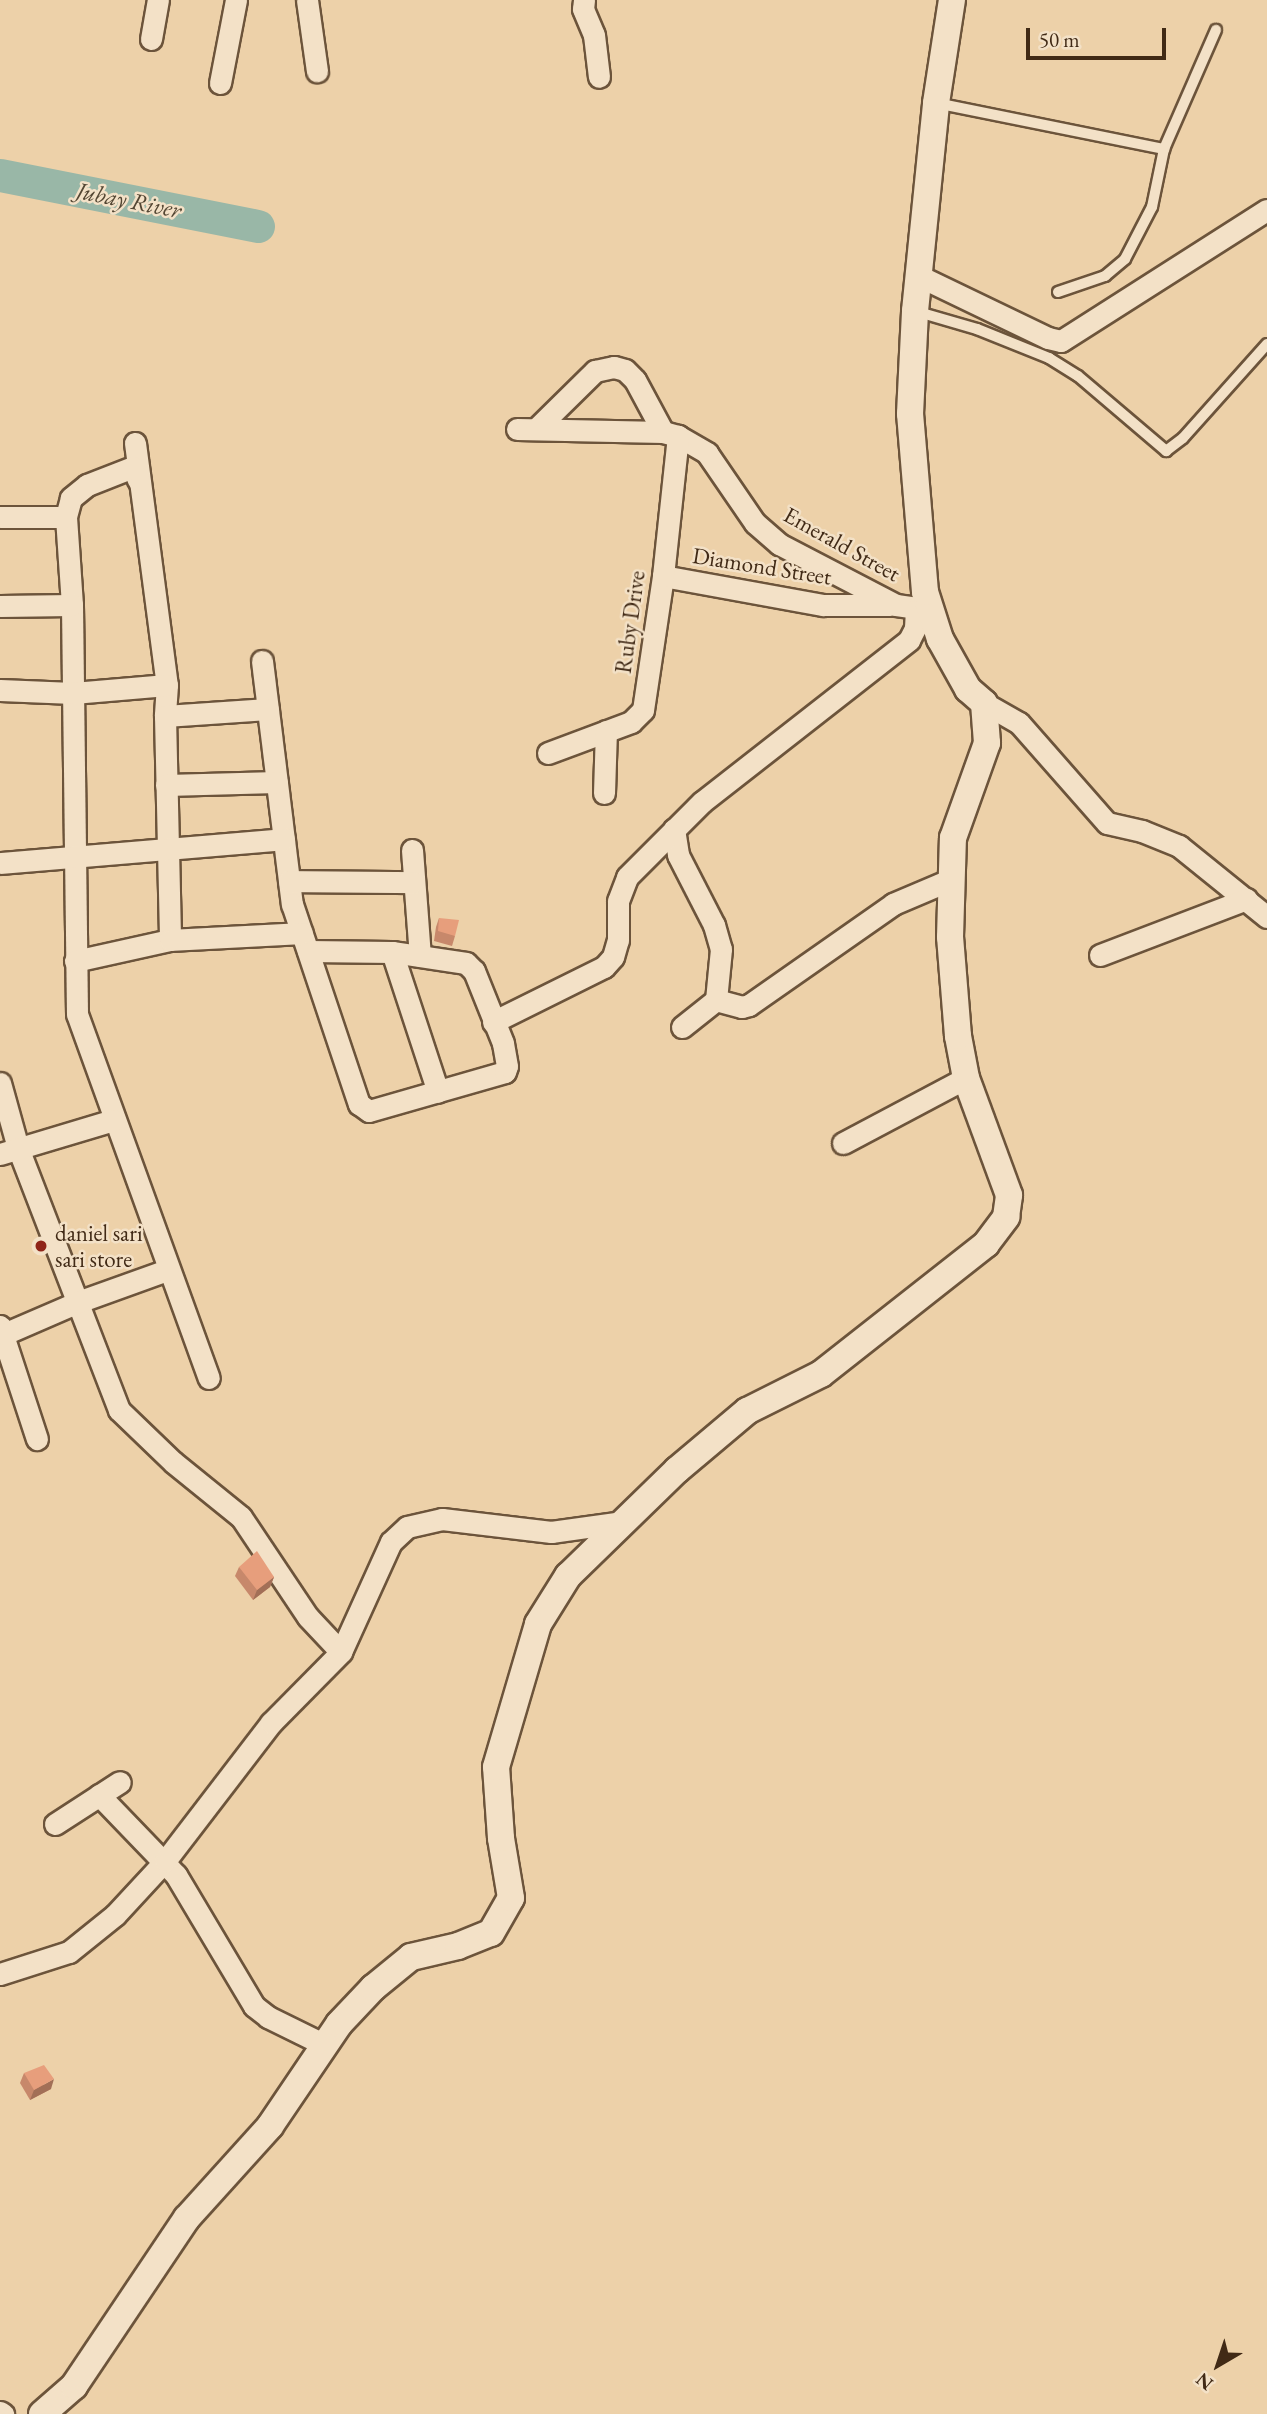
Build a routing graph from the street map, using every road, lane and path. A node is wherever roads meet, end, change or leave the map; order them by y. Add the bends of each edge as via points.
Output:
1 (158, 0) edge
2 (236, 0) edge
3 (307, 0) edge
4 (584, 0) edge
5 (952, 0) edge
6 (1216, 30) dead end
7 (151, 39) dead end
8 (317, 71) dead end
9 (599, 77) dead end
10 (220, 82) dead end
11 (936, 103) junction
12 (1164, 149) junction
13 (1267, 210) edge
14 (919, 276) junction
15 (1058, 292) dead end
16 (915, 311) junction
17 (1267, 344) edge
18 (670, 434) junction
19 (135, 443) dead end
20 (138, 480) junction
21 (0, 517) edge
22 (66, 517) junction
23 (663, 576) junction
24 (72, 605) junction
25 (0, 606) edge
26 (914, 608) junction
27 (262, 661) dead end
28 (167, 685) junction
29 (0, 690) edge
30 (73, 693) junction
31 (984, 703) junction
32 (268, 709) junction
33 (165, 716) junction
34 (606, 731) junction
35 (548, 753) dead end
36 (277, 782) junction
37 (166, 785) junction
38 (604, 793) dead end
39 (674, 829) junction
40 (284, 839) junction
41 (166, 849) junction
42 (412, 850) dead end
43 (76, 856) junction
44 (0, 863) edge
45 (952, 879) junction
46 (289, 881) junction
47 (413, 883) junction
48 (1247, 899) junction
49 (1267, 917) edge
50 (170, 940) junction
51 (305, 942) junction
52 (393, 952) junction
53 (1100, 955) dead end
54 (421, 956) junction
55 (75, 961) junction
56 (716, 1000) junction
57 (494, 1022) junction
58 (682, 1027) dead end
59 (966, 1078) junction
60 (0, 1083) edge
61 (438, 1092) junction
62 (114, 1120) junction
63 (843, 1143) dead end
64 (9, 1151) edge
65 (167, 1270) junction
66 (78, 1302) junction
67 (2, 1330) edge
68 (209, 1378) dead end
69 (37, 1439) dead end
70 (623, 1522) junction
71 (341, 1652) junction
72 (120, 1782) dead end
73 (99, 1795) junction
74 (55, 1824) dead end
75 (165, 1861) junction
76 (0, 1974) edge
77 (325, 2045) junction
78 (42, 2414) edge

1 - 7 street
2 - 10 street
3 - 8 street
4 - 9 street
5 - 11 street
6 - 12 lane
11 - 12 lane
11 - 14 street
12 - 15 lane via 1152,207 1125,259 1105,276
13 - 14 street via 1061,341
14 - 16 street
16 - 17 lane via 977,329 1049,358 1166,451
16 - 26 street via 910,414 925,592
18 - 18 street via 527,429 595,371 614,367 635,380
18 - 23 street, Ruby Drive
18 - 26 street, Emerald Street via 706,453 755,523 779,544
19 - 20 street
20 - 22 street via 133,467 87,485 71,498
20 - 28 street
21 - 22 street
22 - 24 street
23 - 26 street, Diamond Street via 823,605
23 - 34 street, Ruby Drive via 643,710 631,722
24 - 25 street
24 - 30 street
26 - 31 street via 940,639 968,688
26 - 39 street via 915,628 909,640
27 - 32 street
28 - 30 street
28 - 33 street
29 - 30 street
30 - 43 street
31 - 45 street via 987,743 953,838
31 - 48 street via 1019,723 1107,823 1179,846
32 - 33 street
32 - 36 street
33 - 37 street
34 - 35 street, Ruby Drive
34 - 38 street
36 - 37 street
36 - 40 street
37 - 41 street
39 - 56 street via 678,855 721,949
39 - 57 street via 620,890 618,940 604,967
40 - 41 street
40 - 46 street
41 - 43 street
41 - 50 street
42 - 47 street
43 - 44 street
43 - 55 street
45 - 56 street via 893,904 749,1005
45 - 59 street via 950,937
46 - 47 street
46 - 51 street
47 - 54 street
48 - 49 street
48 - 53 street
50 - 51 street
50 - 55 street
51 - 52 street
51 - 61 street via 363,1110
52 - 54 street
52 - 61 street
54 - 57 street via 469,966
55 - 62 street via 77,1014
56 - 58 street
57 - 61 street via 503,1043 505,1072
59 - 63 street
59 - 70 street via 1009,1195 998,1232 821,1374 747,1410
60 - 64 street
62 - 64 street
62 - 65 street
64 - 66 street
65 - 66 street
65 - 68 street
66 - 67 street
66 - 71 street via 119,1410 241,1517 308,1617
67 - 69 street
70 - 71 street via 551,1532 442,1519 407,1527 391,1542
70 - 77 street via 568,1576 538,1624 496,1767 511,1898 491,1933 411,1957 373,1988
71 - 75 street via 271,1723
72 - 73 street
73 - 74 street
73 - 75 street
75 - 76 street via 115,1915 69,1952
75 - 77 street via 254,2006
77 - 78 street via 270,2126 187,2218 74,2386

